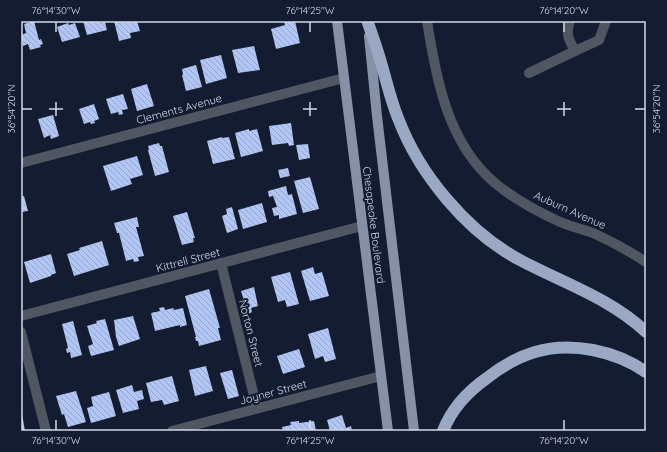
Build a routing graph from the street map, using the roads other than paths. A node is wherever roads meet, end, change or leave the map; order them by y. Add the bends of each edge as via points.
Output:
1 (337, 21) edge
2 (427, 21) edge
3 (570, 21) edge
4 (606, 21) edge
5 (368, 22) edge
6 (575, 51) junction
7 (529, 73) dead end
8 (344, 78) junction
9 (21, 163) edge
10 (362, 226) junction
11 (646, 262) edge
12 (221, 264) junction
13 (21, 316) edge
14 (21, 332) edge
15 (646, 332) edge
16 (646, 372) edge
17 (381, 376) junction
18 (257, 408) junction
19 (46, 431) edge
20 (172, 431) edge
21 (388, 431) edge
22 (414, 431) edge
23 (443, 431) edge

1 - 8 main road, Chesapeake Boulevard
2 - 11 street, Auburn Avenue via 433,58 448,109 458,136 479,167 505,191 536,210 560,222 593,233
3 - 6 street via 567,36
4 - 6 street via 599,40
5 - 15 highway via 398,119 410,147 444,197 466,220 511,255 590,294 618,310
5 - 22 main road, Chesapeake Boulevard
6 - 7 street
8 - 9 street, Clements Avenue
8 - 10 main road, Chesapeake Boulevard
10 - 12 street, Kittrell Street
10 - 17 main road, Chesapeake Boulevard
12 - 13 street, Kittrell Street
12 - 18 street, Norton Street
14 - 19 street
16 - 23 highway via 617,356 579,348 557,348 536,352 507,364 476,385 459,402
17 - 18 street, Joyner Street
17 - 21 main road, Chesapeake Boulevard
18 - 20 street, Joyner Street

